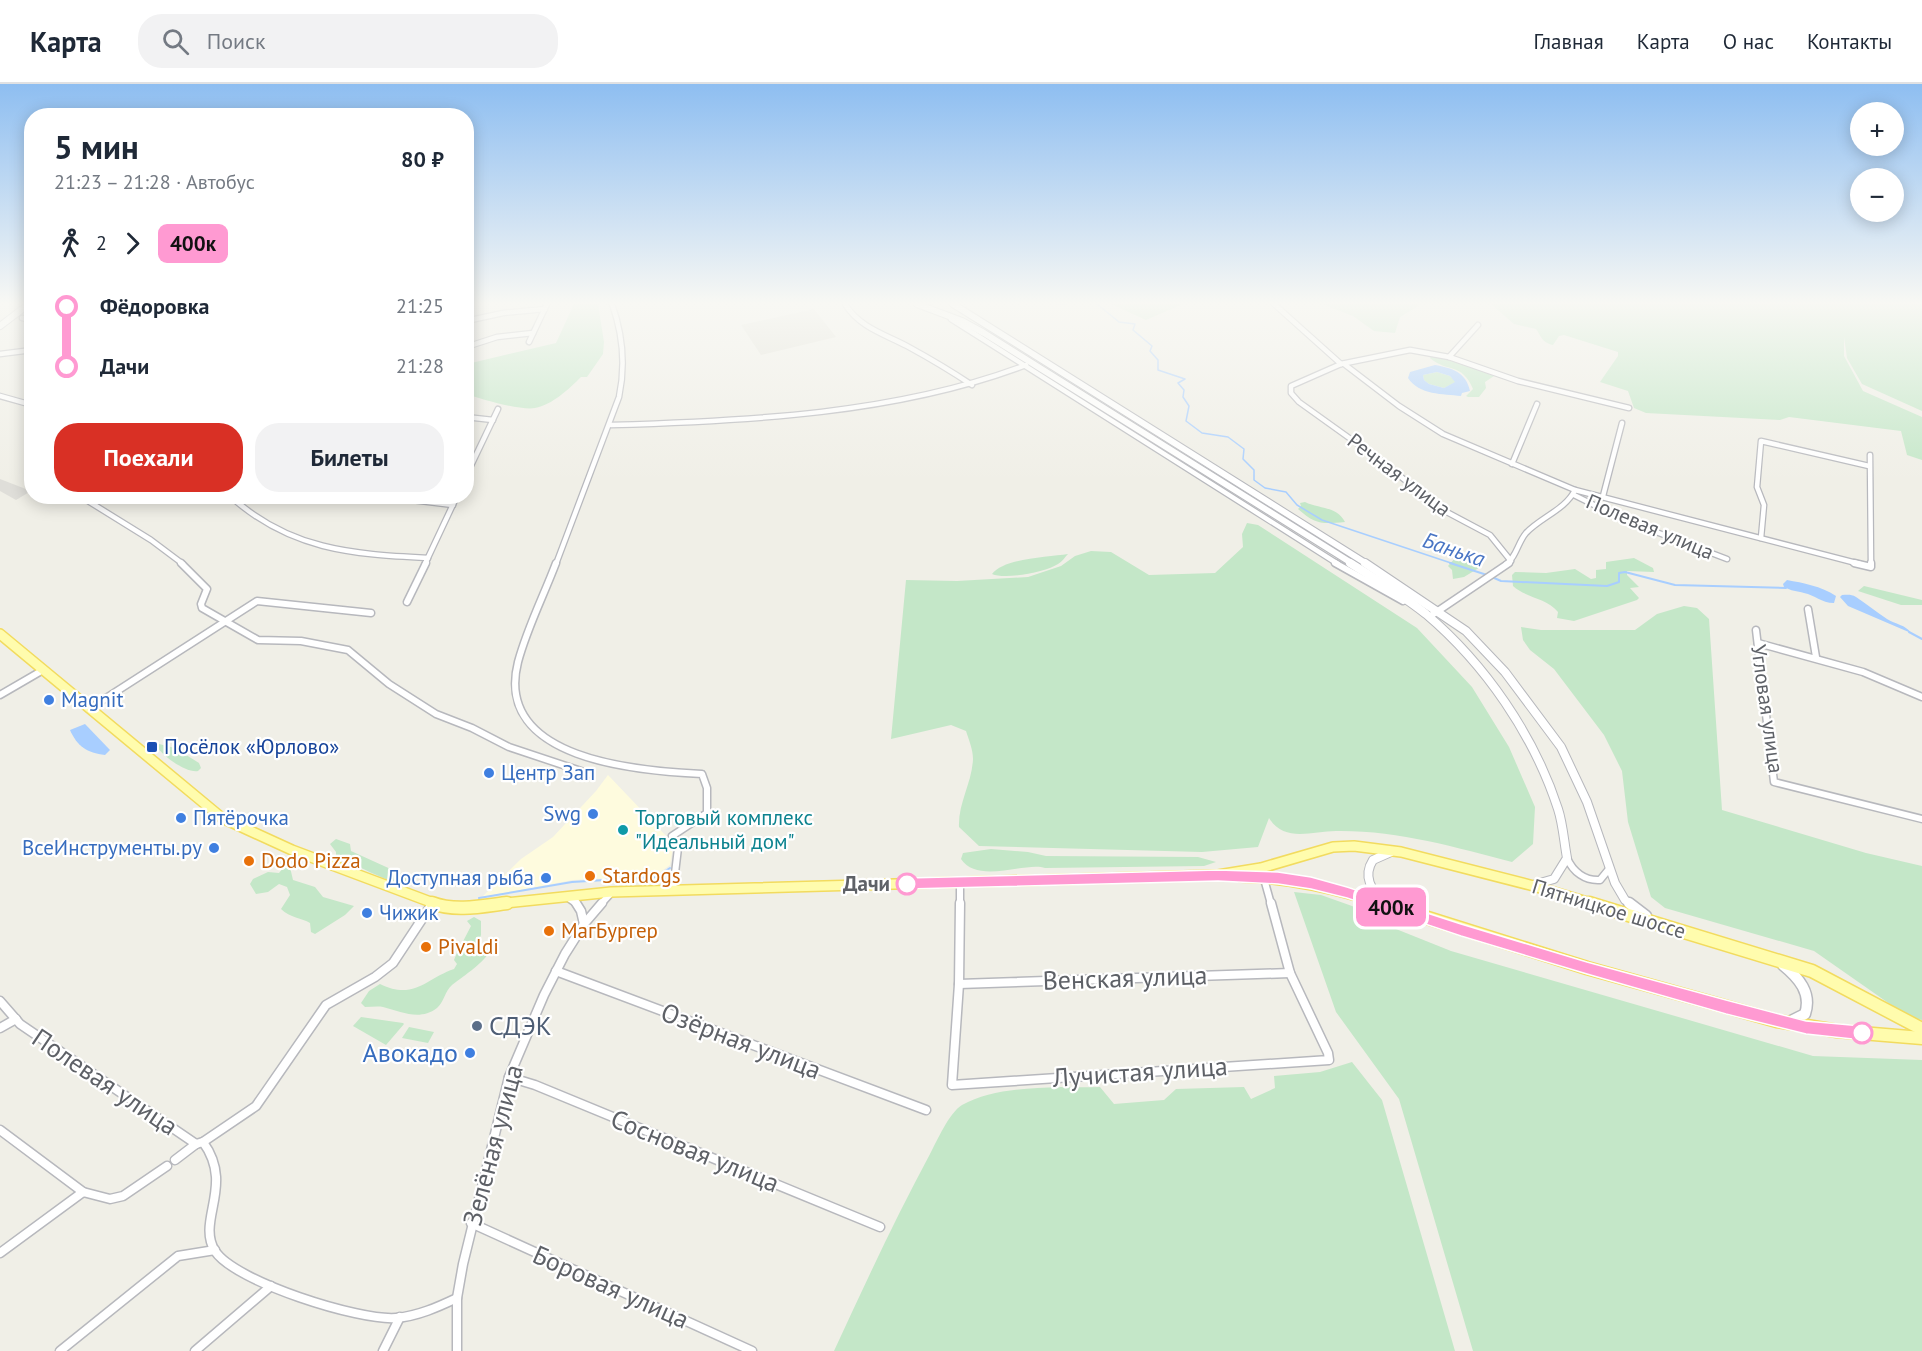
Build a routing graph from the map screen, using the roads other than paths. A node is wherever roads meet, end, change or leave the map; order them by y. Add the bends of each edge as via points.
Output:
1 (624, 363) edge
2 (936, 363) edge
3 (1023, 363) edge
4 (1032, 363) edge
5 (1046, 363) edge
6 (1346, 363) edge
7 (1467, 363) edge
8 (1342, 364) junction
9 (1026, 365) junction
10 (972, 385) junction
11 (0, 396) edge
12 (24, 403) edge
13 (1537, 404) dead end
14 (1629, 408) dead end
15 (498, 410) dead end
16 (474, 418) edge
17 (493, 420) junction
18 (1622, 423) dead end
19 (611, 425) junction
20 (474, 455) edge
21 (1870, 455) dead end
22 (1512, 464) junction
23 (1869, 466) junction
24 (1574, 492) junction
25 (1603, 496) junction
26 (90, 504) edge
27 (238, 504) edge
28 (445, 504) edge
29 (453, 505) joint
30 (1761, 538) junction
31 (428, 558) junction
32 (1726, 559) dead end
33 (1511, 561) junction
34 (407, 603) dead end
35 (1808, 609) dead end
36 (1439, 611) junction
37 (371, 613) dead end
38 (1426, 615) junction
39 (225, 621) junction
40 (1756, 630) dead end
41 (0, 634) edge
42 (1758, 643) junction
43 (1816, 657) junction
44 (43, 670) junction
45 (0, 695) edge
46 (1922, 697) edge
47 (89, 709) junction
48 (590, 774) dead end
49 (1922, 819) edge
50 (1401, 852) junction
51 (1567, 858) junction
52 (1261, 868) junction
53 (1609, 869) junction
54 (1218, 876) junction
55 (960, 882) junction
56 (1530, 885) junction
57 (673, 890) junction
58 (611, 892) junction
59 (564, 895) junction
60 (432, 904) junction
61 (1400, 910) junction
62 (584, 924) junction
63 (1663, 925) junction
64 (1765, 956) junction
65 (556, 970) junction
66 (1290, 973) junction
67 (959, 984) junction
68 (0, 1000) edge
69 (16, 1018) junction
70 (1777, 1021) junction
71 (0, 1028) edge
72 (1922, 1029) edge
73 (1922, 1038) edge
74 (509, 1077) junction
75 (926, 1110) dead end
76 (0, 1130) edge
77 (199, 1143) junction
78 (175, 1160) dead end
79 (167, 1166) dead end
80 (83, 1192) junction
81 (471, 1223) junction
82 (880, 1227) dead end
83 (214, 1250) junction
84 (0, 1252) edge
85 (271, 1286) junction
86 (457, 1298) junction
87 (400, 1317) junction
88 (60, 1351) edge
89 (195, 1351) edge
90 (382, 1351) edge
91 (457, 1351) edge
92 (752, 1351) edge

1 - 19 street via 620,397
2 - 10 street
3 - 9 street
4 - 38 street via 1355,565
5 - 36 street
6 - 8 street
7 - 14 street via 1518,381
8 - 22 street via 1442,433
8 - 33 street, Речная улица via 1291,386 1291,393 1441,509 1490,535
9 - 10 street
9 - 38 street via 1336,563
10 - 19 street via 895,401 791,414
11 - 12 street
13 - 22 street
15 - 17 street
16 - 17 street
17 - 20 street
18 - 25 street
19 - 57 street via 518,663 515,694 533,728 563,748 645,772 704,776 704,817 672,836 678,848
21 - 23 street
22 - 24 street
23 - 30 street via 1761,441 1757,488 1764,505
23 - 30 street via 1871,567
24 - 25 street
24 - 32 street, Полевая улица via 1622,519
24 - 33 street via 1557,511 1527,532
25 - 30 street
26 - 39 street via 177,557 207,589 202,608
27 - 31 street via 268,527 319,545 383,556
28 - 29 street
29 - 31 street
31 - 34 street
33 - 36 street
35 - 43 street
36 - 38 street
36 - 53 street via 1494,659 1561,747 1587,802
37 - 39 street via 260,600
38 - 51 street via 1503,700 1531,744 1558,811
39 - 47 street
39 - 48 street via 258,640 301,641 348,650 436,714 509,747
40 - 42 street, Угловая улица
41 - 44 main road
42 - 43 street
42 - 49 street, Угловая улица via 1774,783
43 - 46 street
44 - 45 street
44 - 47 main road
47 - 60 main road via 222,818 292,850
50 - 52 main road, Пятницкое шоссе via 1333,847
50 - 56 main road, Пятницкое шоссе
50 - 61 street via 1378,855 1367,876 1377,896
51 - 53 street via 1574,871 1590,880 1605,877
51 - 56 street via 1554,879
52 - 54 main road, Пятницкое шоссе
52 - 66 street
53 - 63 street via 1631,906
54 - 55 main road
54 - 61 main road via 1311,883
55 - 57 main road
55 - 67 street
56 - 63 main road, Пятницкое шоссе
57 - 58 main road
58 - 59 main road
58 - 62 street, Зелёная улица
59 - 60 main road via 472,908
59 - 62 street via 578,903
60 - 77 street, Полевая улица via 385,971 320,1011 256,1106
61 - 70 main road
62 - 65 street, Зелёная улица
63 - 64 main road, Пятницкое шоссе
64 - 70 street via 1795,975 1808,999 1801,1017
64 - 72 main road, Пятницкое шоссе via 1812,971
65 - 74 street, Зелёная улица
65 - 75 street, Озёрная улица
66 - 67 street, Венская улица
66 - 67 street, Лучистая улица via 1329,1060 952,1084
68 - 69 street, Полевая улица
69 - 71 street
69 - 77 street, Полевая улица
70 - 73 main road via 1827,1030
74 - 81 street, Зелёная улица
74 - 82 street, Сосновая улица
76 - 80 street
77 - 78 street
77 - 83 street via 210,1150 218,1166 212,1221
79 - 80 street via 123,1196 110,1199
80 - 84 street
81 - 86 street, Зелёная улица
81 - 92 street, Боровая улица
83 - 85 street via 238,1273
83 - 88 street via 178,1256
85 - 87 street via 359,1312
85 - 89 street
86 - 87 street
86 - 91 street, Зелёная улица
87 - 90 street

